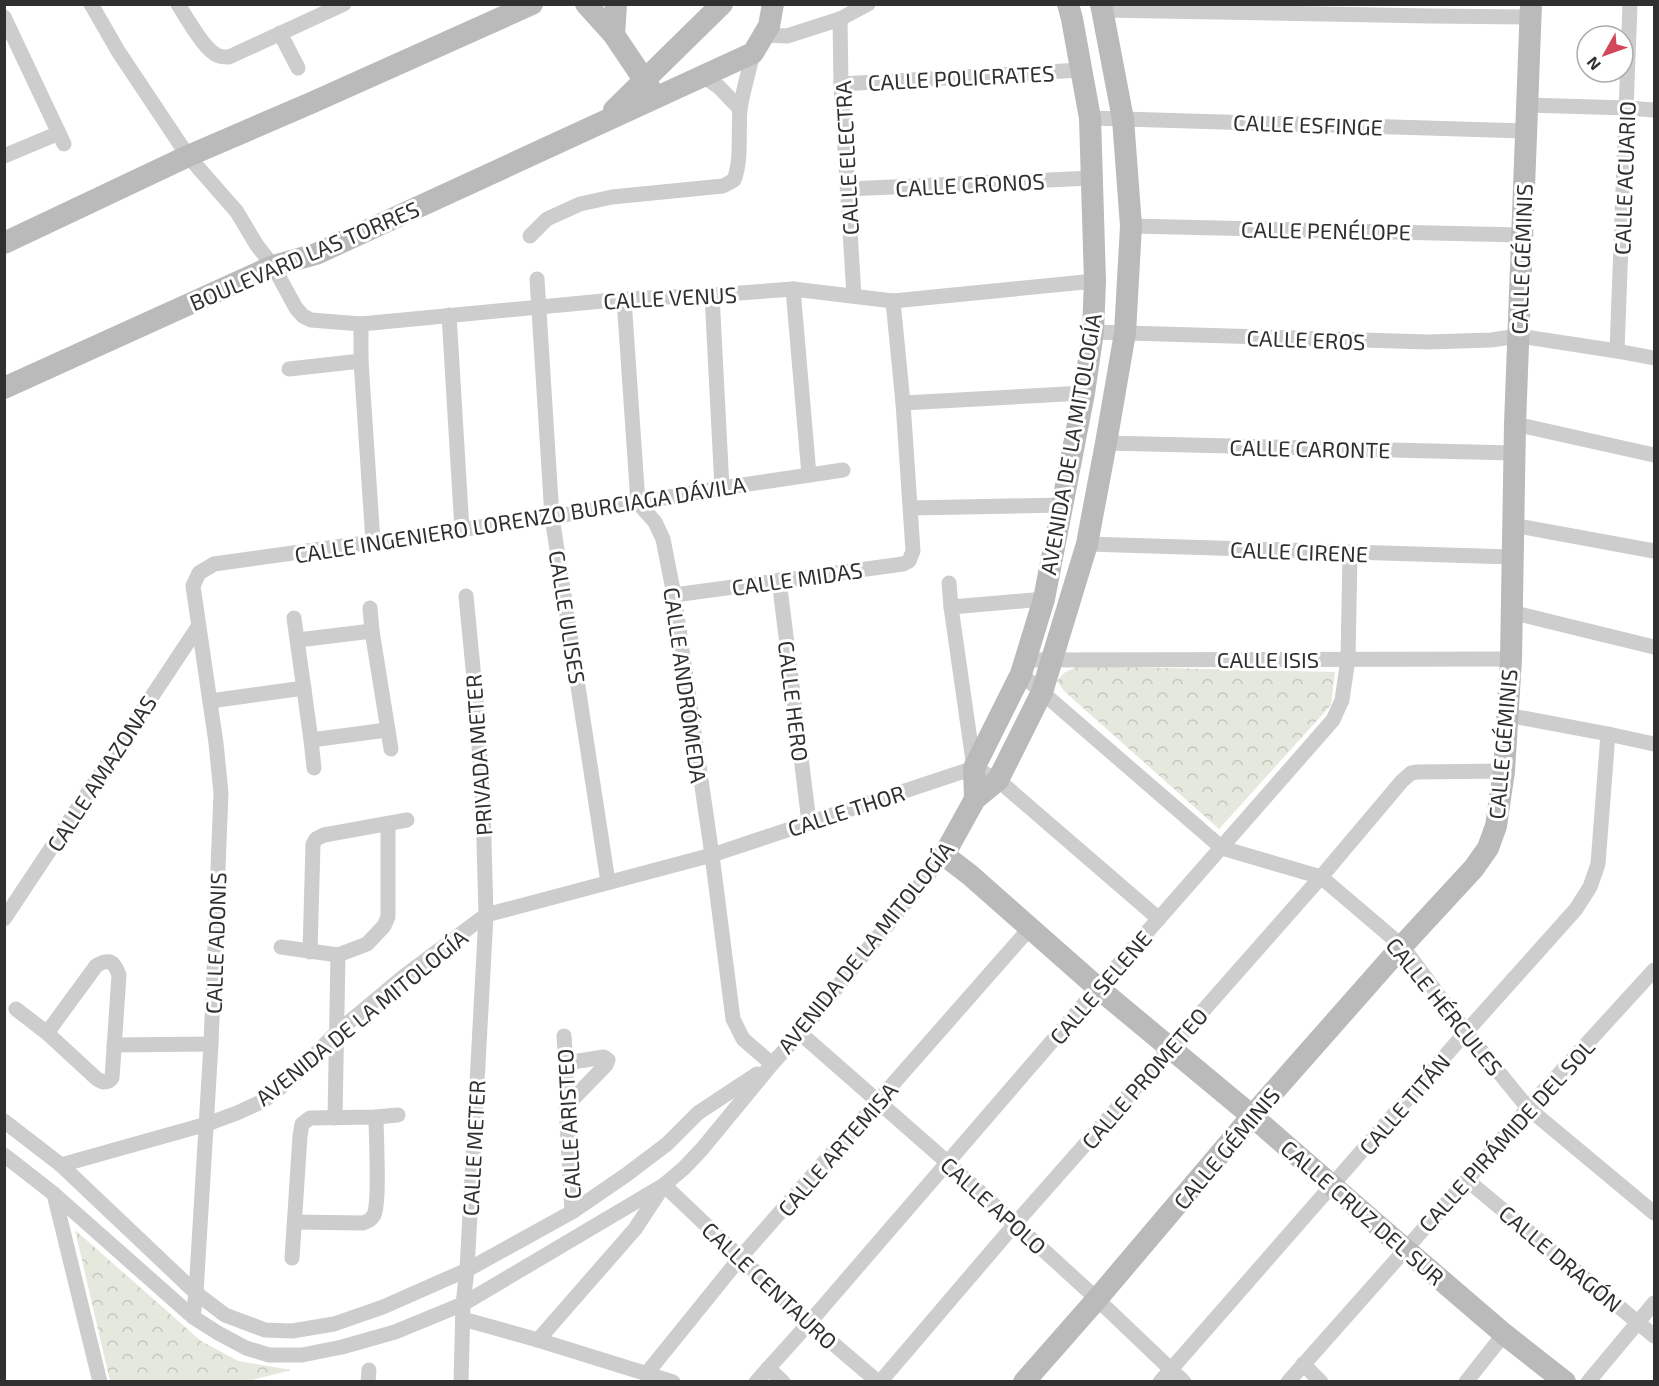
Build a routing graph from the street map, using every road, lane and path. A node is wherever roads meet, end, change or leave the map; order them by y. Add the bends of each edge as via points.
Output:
1 (91, 4) edge
2 (178, 4) edge
3 (344, 4) edge
4 (532, 4) edge
5 (586, 4) edge
6 (616, 4) edge
7 (722, 4) edge
8 (773, 4) edge
9 (868, 4) edge
10 (1068, 4) edge
11 (1630, 4) edge
12 (1102, 7) edge
13 (320, 9) edge
14 (1430, 10) edge
15 (1531, 11) edge
16 (4, 17) edge
17 (840, 19) junction
18 (280, 33) junction
19 (614, 35) junction
20 (759, 44) junction
21 (298, 68) dead end
22 (1081, 70) junction
23 (703, 76) junction
24 (841, 84) junction
25 (650, 88) junction
26 (1526, 105) junction
27 (1627, 108) junction
28 (741, 109) junction
29 (1654, 110) edge
30 (1090, 117) junction
31 (1123, 119) junction
32 (1526, 130) junction
33 (4, 156) edge
34 (188, 156) junction
35 (1092, 178) junction
36 (848, 189) junction
37 (1131, 226) junction
38 (1521, 235) junction
39 (530, 236) dead end
40 (4, 243) edge
41 (273, 266) junction
42 (537, 279) dead end
43 (1095, 281) junction
44 (793, 289) junction
45 (712, 295) junction
46 (854, 296) junction
47 (624, 298) junction
48 (893, 301) junction
49 (539, 308) junction
50 (449, 315) junction
51 (361, 324) junction
52 (1093, 333) junction
53 (1125, 333) junction
54 (1519, 336) junction
55 (1617, 351) junction
56 (1654, 358) edge
57 (361, 361) junction
58 (290, 369) dead end
59 (4, 388) edge
60 (1084, 393) junction
61 (903, 403) junction
62 (1515, 424) junction
63 (1106, 443) junction
64 (1514, 453) junction
65 (1654, 455) edge
66 (843, 470) dead end
67 (809, 476) junction
68 (722, 488) junction
69 (638, 503) junction
70 (1062, 505) junction
71 (911, 508) junction
72 (552, 517) junction
73 (1513, 525) junction
74 (462, 530) junction
75 (373, 542) junction
76 (1087, 544) junction
77 (1654, 551) edge
78 (1350, 553) junction
79 (1512, 557) junction
80 (200, 573) joint
81 (779, 580) junction
82 (949, 583) dead end
83 (465, 596) dead end
84 (674, 596) junction
85 (1044, 599) junction
86 (951, 607) junction
87 (370, 608) dead end
88 (1511, 612) junction
89 (294, 618) dead end
90 (198, 627) junction
91 (372, 631) junction
92 (298, 640) junction
93 (1654, 647) edge
94 (1052, 659) junction
95 (1348, 659) junction
96 (1511, 659) junction
97 (1023, 667) junction
98 (304, 688) junction
99 (1042, 692) junction
100 (210, 701) junction
101 (1507, 715) junction
102 (387, 730) junction
103 (1608, 734) junction
104 (311, 740) junction
105 (1654, 744) edge
106 (391, 749) dead end
107 (314, 768) dead end
108 (974, 768) junction
109 (1503, 771) junction
110 (998, 780) junction
111 (975, 799) junction
112 (407, 820) dead end
113 (809, 822) junction
114 (388, 824) junction
115 (1222, 848) junction
116 (711, 855) junction
117 (944, 855) junction
118 (1321, 878) junction
119 (609, 882) junction
120 (486, 915) junction
121 (4, 919) edge
122 (1159, 919) junction
123 (1030, 928) junction
124 (1402, 946) junction
125 (281, 947) dead end
126 (310, 952) junction
127 (338, 956) junction
128 (1654, 970) edge
129 (1098, 988) junction
130 (16, 1009) dead end
131 (1466, 1032) junction
132 (47, 1033) junction
133 (336, 1033) junction
134 (800, 1033) junction
135 (564, 1036) dead end
136 (211, 1044) junction
137 (114, 1045) junction
138 (1170, 1048) junction
139 (566, 1063) junction
140 (772, 1064) junction
141 (879, 1101) junction
142 (566, 1106) junction
143 (1528, 1108) junction
144 (398, 1115) dead end
145 (1252, 1116) junction
146 (376, 1117) junction
147 (335, 1118) junction
148 (4, 1121) edge
149 (207, 1124) junction
150 (4, 1155) edge
151 (947, 1162) junction
152 (61, 1165) junction
153 (1467, 1180) junction
154 (664, 1185) junction
155 (1333, 1186) junction
156 (54, 1194) junction
157 (572, 1212) junction
158 (1654, 1213) edge
159 (295, 1222) junction
160 (1016, 1224) junction
161 (1404, 1250) junction
162 (292, 1258) dead end
163 (740, 1258) junction
164 (467, 1270) junction
165 (196, 1293) junction
166 (1097, 1299) junction
167 (1654, 1303) edge
168 (463, 1312) junction
169 (193, 1317) junction
170 (809, 1323) junction
171 (1638, 1323) junction
172 (1504, 1334) junction
173 (1654, 1336) edge
174 (538, 1340) junction
175 (1303, 1364) junction
176 (768, 1368) junction
177 (1171, 1370) junction
178 (647, 1373) junction
179 (100, 1382) edge
180 (461, 1382) edge
181 (673, 1382) edge
182 (756, 1382) edge
183 (783, 1382) edge
184 (879, 1382) edge
185 (1024, 1382) edge
186 (1160, 1382) edge
187 (1184, 1382) edge
188 (1288, 1382) edge
189 (1321, 1382) edge
190 (1466, 1382) edge
191 (1565, 1382) edge
192 (1588, 1382) edge

1 - 34 street
2 - 18 street via 216,55 229,57
3 - 13 street
4 - 34 street
5 - 19 street
6 - 19 street
7 - 25 street, BOULEVARD LAS TORRES
8 - 20 street via 769,26
9 - 17 street
10 - 22 street, AVENIDA DE LA MITOLOGÍA
11 - 27 street, CALLE ACUARIO
12 - 14 street
12 - 31 street, AVENIDA DE LA MITOLOGÍA
13 - 18 street
14 - 15 street
15 - 26 street, CALLE GÉMINIS
16 - 33 street via 61,138
17 - 20 street
17 - 24 street, CALLE ELECTRA
18 - 21 street
19 - 25 street
20 - 23 street, BOULEVARD LAS TORRES
20 - 28 street via 745,83
22 - 24 street, CALLE POLICRATES
22 - 30 street, AVENIDA DE LA MITOLOGÍA
23 - 25 street, BOULEVARD LAS TORRES
23 - 28 street
24 - 36 street, CALLE ELECTRA
25 - 41 street, BOULEVARD LAS TORRES via 603,122 316,254
26 - 27 street
26 - 32 street, CALLE GÉMINIS
27 - 29 street
27 - 55 street, CALLE ACUARIO
28 - 39 street via 736,174 729,184 612,196 580,204 547,219
30 - 31 street, CALLE ESFINGE
30 - 35 street, AVENIDA DE LA MITOLOGÍA
31 - 32 street, CALLE ESFINGE
31 - 37 street, AVENIDA DE LA MITOLOGÍA
32 - 38 street, CALLE GÉMINIS
34 - 40 street
34 - 41 street via 237,212
35 - 36 street, CALLE CRONOS
35 - 43 street, AVENIDA DE LA MITOLOGÍA
36 - 46 street, CALLE ELECTRA
37 - 38 street, CALLE PENÉLOPE
37 - 53 street, AVENIDA DE LA MITOLOGÍA
38 - 54 street, CALLE GÉMINIS
41 - 51 street, CALLE VENUS via 303,316
41 - 59 street, BOULEVARD LAS TORRES
42 - 49 street, CALLE ULISES
43 - 48 street, CALLE VENUS
43 - 52 street, AVENIDA DE LA MITOLOGÍA
44 - 45 street, CALLE VENUS
44 - 46 street, CALLE VENUS
44 - 67 street
45 - 47 street, CALLE VENUS
45 - 68 street
46 - 48 street, CALLE VENUS
47 - 49 street, CALLE VENUS
47 - 69 street
48 - 61 street
49 - 50 street, CALLE VENUS
49 - 72 street, CALLE ULISES
50 - 51 street, CALLE VENUS
50 - 74 street
51 - 57 street
52 - 53 street, CALLE EROS
52 - 60 street, AVENIDA DE LA MITOLOGÍA
53 - 54 street, CALLE EROS via 1428,342
53 - 63 street, AVENIDA DE LA MITOLOGÍA
54 - 55 street, CALLE EROS
54 - 62 street, CALLE GÉMINIS
55 - 56 street, CALLE EROS
57 - 58 street
57 - 75 street
60 - 61 street
60 - 70 street, AVENIDA DE LA MITOLOGÍA
61 - 71 street
62 - 64 street, CALLE GÉMINIS
62 - 65 street
63 - 64 street, CALLE CARONTE
63 - 76 street, AVENIDA DE LA MITOLOGÍA
64 - 73 street, CALLE GÉMINIS
66 - 67 street, CALLE INGENIERO LORENZO BURCIAGA DÁVILA
67 - 68 street, CALLE INGENIERO LORENZO BURCIAGA DÁVILA
68 - 69 street, CALLE INGENIERO LORENZO BURCIAGA DÁVILA
69 - 72 street, CALLE INGENIERO LORENZO BURCIAGA DÁVILA
69 - 84 street, CALLE ANDRÓMEDA via 655,522 663,539
70 - 71 street
70 - 85 street, AVENIDA DE LA MITOLOGÍA
71 - 81 street, CALLE MIDAS via 913,551 909,561
72 - 74 street, CALLE INGENIERO LORENZO BURCIAGA DÁVILA
72 - 119 street, CALLE ULISES
73 - 77 street
73 - 79 street, CALLE GÉMINIS
74 - 75 street, CALLE INGENIERO LORENZO BURCIAGA DÁVILA
75 - 80 street, CALLE INGENIERO LORENZO BURCIAGA DÁVILA via 214,564
76 - 78 street, CALLE CIRENE
76 - 94 street, AVENIDA DE LA MITOLOGÍA
78 - 79 street, CALLE CIRENE
78 - 95 street, CALLE SELENE
79 - 88 street, CALLE GÉMINIS
80 - 90 street, CALLE ADONIS via 193,586
81 - 84 street, CALLE MIDAS
81 - 113 street, CALLE HERO
82 - 86 street
83 - 120 street, PRIVADA METER via 483,805
84 - 116 street, CALLE ANDRÓMEDA
85 - 86 street
85 - 97 street, AVENIDA DE LA MITOLOGÍA
86 - 108 street
87 - 91 street
88 - 93 street
88 - 96 street, CALLE GÉMINIS
89 - 92 street
90 - 100 street, CALLE ADONIS
90 - 121 street, CALLE AMAZONAS
91 - 92 street
91 - 102 street
92 - 98 street
94 - 95 street, CALLE ISIS
94 - 97 street, CALLE ISIS
94 - 99 street, AVENIDA DE LA MITOLOGÍA
95 - 96 street, CALLE ISIS
95 - 115 street, CALLE SELENE via 1342,700 1333,720
96 - 101 street, CALLE GÉMINIS
97 - 99 street, CALLE HÉRCULES
97 - 108 street, AVENIDA DE LA MITOLOGÍA
98 - 100 street
98 - 104 street
99 - 110 street, AVENIDA DE LA MITOLOGÍA
99 - 115 street, CALLE HÉRCULES
100 - 136 street, CALLE ADONIS via 220,793
101 - 103 street
101 - 109 street, CALLE GÉMINIS
102 - 104 street
102 - 106 street
103 - 105 street
103 - 131 street, CALLE TITÁN via 1598,864 1590,887 1576,909
104 - 107 street
108 - 110 street
108 - 111 street, AVENIDA DE LA MITOLOGÍA
108 - 113 street, CALLE THOR
109 - 118 street, CALLE PROMETEO via 1408,775
109 - 124 street, CALLE GÉMINIS via 1496,826 1488,848
110 - 111 street, AVENIDA DE LA MITOLOGÍA
110 - 122 street
111 - 117 street, AVENIDA DE LA MITOLOGÍA
112 - 114 street
113 - 116 street, CALLE THOR
114 - 126 street via 316,839
114 - 127 street via 388,917 367,944
115 - 118 street, CALLE HÉRCULES
115 - 122 street, CALLE SELENE
116 - 119 street, CALLE THOR
116 - 140 street, CALLE ANDRÓMEDA via 733,1019 744,1039
117 - 123 street, CALLE CRUZ DEL SUR
117 - 134 street, AVENIDA DE LA MITOLOGÍA
118 - 124 street, CALLE HÉRCULES
118 - 138 street, CALLE PROMETEO
119 - 120 street, CALLE THOR
120 - 133 street, AVENIDA DE LA MITOLOGÍA
120 - 164 street, CALLE METER
122 - 129 street, CALLE SELENE
123 - 129 street, CALLE CRUZ DEL SUR
123 - 141 street, CALLE ARTEMISA
124 - 131 street, CALLE HÉRCULES
124 - 145 street, CALLE GÉMINIS
125 - 126 street
126 - 127 street
127 - 133 street
128 - 143 street, CALLE PIRÁMIDE DEL SOL
129 - 138 street, CALLE CRUZ DEL SUR
129 - 151 street, CALLE SELENE
130 - 132 street
131 - 143 street, CALLE HÉRCULES
131 - 155 street, CALLE TITÁN
132 - 137 street via 103,1082 112,1078
132 - 137 street via 96,966 110,962 118,975
133 - 147 street
133 - 149 street, AVENIDA DE LA MITOLOGÍA via 265,1100
134 - 140 street, AVENIDA DE LA MITOLOGÍA
134 - 141 street, CALLE APOLO
135 - 139 street, CALLE ARISTEO
136 - 137 street
136 - 149 street, CALLE ADONIS
138 - 145 street, CALLE CRUZ DEL SUR
138 - 160 street, CALLE PROMETEO
139 - 142 street, CALLE ARISTEO
139 - 142 street via 604,1057 608,1060
140 - 154 street, AVENIDA DE LA MITOLOGÍA via 702,1149
140 - 157 street, AVENIDA DE LA MITOLOGÍA via 698,1113 666,1144
141 - 151 street, CALLE APOLO
141 - 163 street, CALLE ARTEMISA
142 - 157 street, CALLE ARISTEO
143 - 153 street, CALLE PIRÁMIDE DEL SOL
143 - 158 street, CALLE HÉRCULES
144 - 146 street
145 - 155 street, CALLE CRUZ DEL SUR
145 - 166 street, CALLE GÉMINIS
146 - 147 street
146 - 159 street via 374,1216 363,1223
147 - 159 street via 310,1118 302,1124
148 - 152 street, AVENIDA DE LA MITOLOGÍA
149 - 152 street, AVENIDA DE LA MITOLOGÍA
149 - 165 street, CALLE ADONIS
150 - 156 street, AVENIDA DE LA MITOLOGÍA
151 - 160 street, CALLE APOLO
151 - 170 street, CALLE SELENE
152 - 165 street, AVENIDA DE LA MITOLOGÍA
153 - 161 street, CALLE PIRÁMIDE DEL SOL
153 - 171 street, CALLE DRAGÓN
154 - 163 street, CALLE CENTAURO
154 - 168 street, AVENIDA DE LA MITOLOGÍA
154 - 174 street via 635,1229
155 - 161 street, CALLE CRUZ DEL SUR
155 - 177 street, CALLE TITÁN
156 - 169 street, AVENIDA DE LA MITOLOGÍA
156 - 179 street
157 - 164 street, AVENIDA DE LA MITOLOGÍA
159 - 162 street
160 - 166 street, CALLE APOLO
160 - 184 street, CALLE PROMETEO
161 - 172 street, CALLE CRUZ DEL SUR
161 - 175 street, CALLE PIRÁMIDE DEL SOL
163 - 170 street, CALLE CENTAURO
163 - 178 street, CALLE ARTEMISA
164 - 165 street, AVENIDA DE LA MITOLOGÍA via 383,1307 334,1324 292,1331 265,1330 225,1315
164 - 168 street, CALLE METER
165 - 169 street, CALLE ADONIS
166 - 177 street, CALLE APOLO
166 - 185 street, CALLE GÉMINIS
167 - 171 street
168 - 169 street, AVENIDA DE LA MITOLOGÍA via 302,1355 269,1355 246,1348
168 - 174 street
168 - 180 street, CALLE METER
170 - 176 street, CALLE SELENE
170 - 184 street, CALLE CENTAURO
171 - 173 street, CALLE DRAGÓN
171 - 192 street
172 - 190 street
172 - 191 street, CALLE CRUZ DEL SUR
174 - 178 street
175 - 188 street, CALLE PIRÁMIDE DEL SOL
175 - 189 street
176 - 182 street, CALLE SELENE
176 - 183 street
177 - 186 street, CALLE TITÁN
177 - 187 street, CALLE APOLO
178 - 181 street

